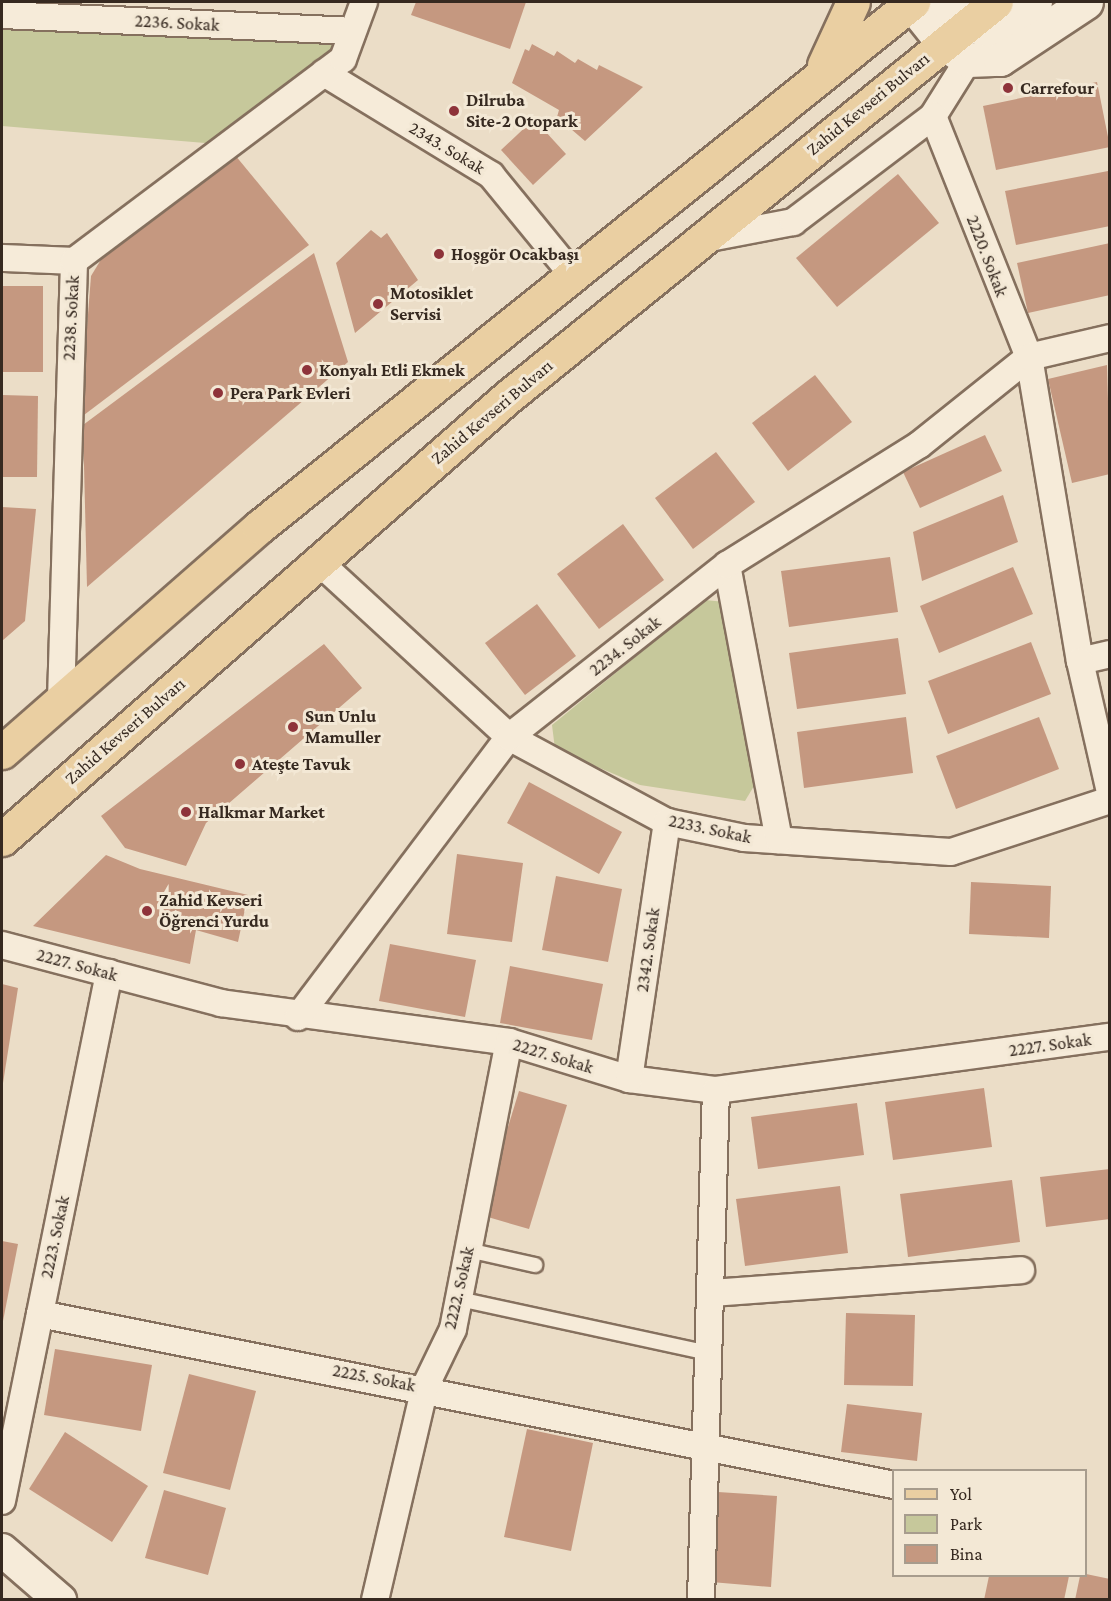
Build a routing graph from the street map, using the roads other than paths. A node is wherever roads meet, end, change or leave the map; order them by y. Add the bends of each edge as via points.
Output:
1 (364, 2) edge
2 (853, 2) edge
3 (911, 2) edge
4 (996, 2) edge
5 (1035, 2) edge
6 (1086, 2) edge
7 (2, 15) edge
8 (353, 32) junction
9 (956, 32) edge
10 (324, 73) junction
11 (820, 73) junction
12 (933, 116) junction
13 (702, 239) junction
14 (2, 258) edge
15 (75, 261) junction
16 (572, 274) junction
17 (1110, 338) edge
18 (1029, 357) junction
19 (319, 562) junction
20 (728, 566) junction
21 (1110, 654) edge
22 (1080, 661) junction
23 (61, 700) junction
24 (509, 737) junction
25 (2, 752) edge
26 (1110, 792) edge
27 (1110, 800) edge
28 (667, 822) junction
29 (2, 839) edge
30 (779, 840) junction
31 (2, 945) edge
32 (109, 974) junction
33 (298, 1017) junction
34 (1110, 1037) edge
35 (509, 1042) junction
36 (629, 1079) junction
37 (716, 1090) junction
38 (468, 1250) junction
39 (535, 1265) dead end
40 (1020, 1270) dead end
41 (711, 1293) junction
42 (459, 1299) junction
43 (40, 1314) junction
44 (709, 1353) junction
45 (424, 1388) junction
46 (707, 1448) junction
47 (892, 1485) edge
48 (2, 1501) edge
49 (2, 1550) edge
50 (60, 1599) edge
51 (375, 1599) edge
52 (700, 1599) edge

1 - 8 street, 2238. Sokak
2 - 11 main road
3 - 9 main road
3 - 11 main road
4 - 9 main road, Zahid Kevseri Bulvarı
5 - 9 main road via 987,29
6 - 9 main road via 1000,59
7 - 8 street, 2236. Sokak
8 - 10 street, 2238. Sokak via 343,59
9 - 12 street
9 - 13 main road, Zahid Kevseri Bulvarı
10 - 15 street, 2238. Sokak
10 - 16 street, 2343. Sokak via 491,175
11 - 16 main road
12 - 13 street via 793,222
12 - 18 street, 2220. Sokak
13 - 19 main road, Zahid Kevseri Bulvarı via 509,396
14 - 15 street
15 - 23 street, 2238. Sokak
16 - 23 main road via 259,527
17 - 18 street
18 - 20 street, 2234. Sokak via 920,445
18 - 22 street, 2220. Sokak
19 - 24 street, 2233. Sokak
19 - 29 main road, Zahid Kevseri Bulvarı
20 - 24 street, 2234. Sokak
20 - 30 street
21 - 22 street
22 - 26 street, 2220. Sokak
23 - 25 main road
24 - 28 street, 2233. Sokak
24 - 33 street, 2234. Sokak
27 - 30 street, 2233. Sokak via 951,852
28 - 30 street, 2233. Sokak
28 - 36 street, 2342. Sokak
31 - 32 street, 2227. Sokak
32 - 33 street, 2227. Sokak
32 - 43 street, 2223. Sokak
33 - 35 street, 2227. Sokak
34 - 37 street, 2227. Sokak
35 - 36 street, 2227. Sokak
35 - 38 street, 2222. Sokak
36 - 37 street, 2227. Sokak
37 - 41 street
38 - 39 lane
38 - 42 street, 2222. Sokak
40 - 41 street
41 - 44 street
42 - 44 lane
42 - 45 street, 2222. Sokak via 453,1329
43 - 45 street, 2225. Sokak
43 - 48 street, 2223. Sokak
44 - 46 street
45 - 46 street, 2225. Sokak
45 - 51 street, 2222. Sokak
46 - 47 street, 2225. Sokak
46 - 52 street
49 - 50 street

